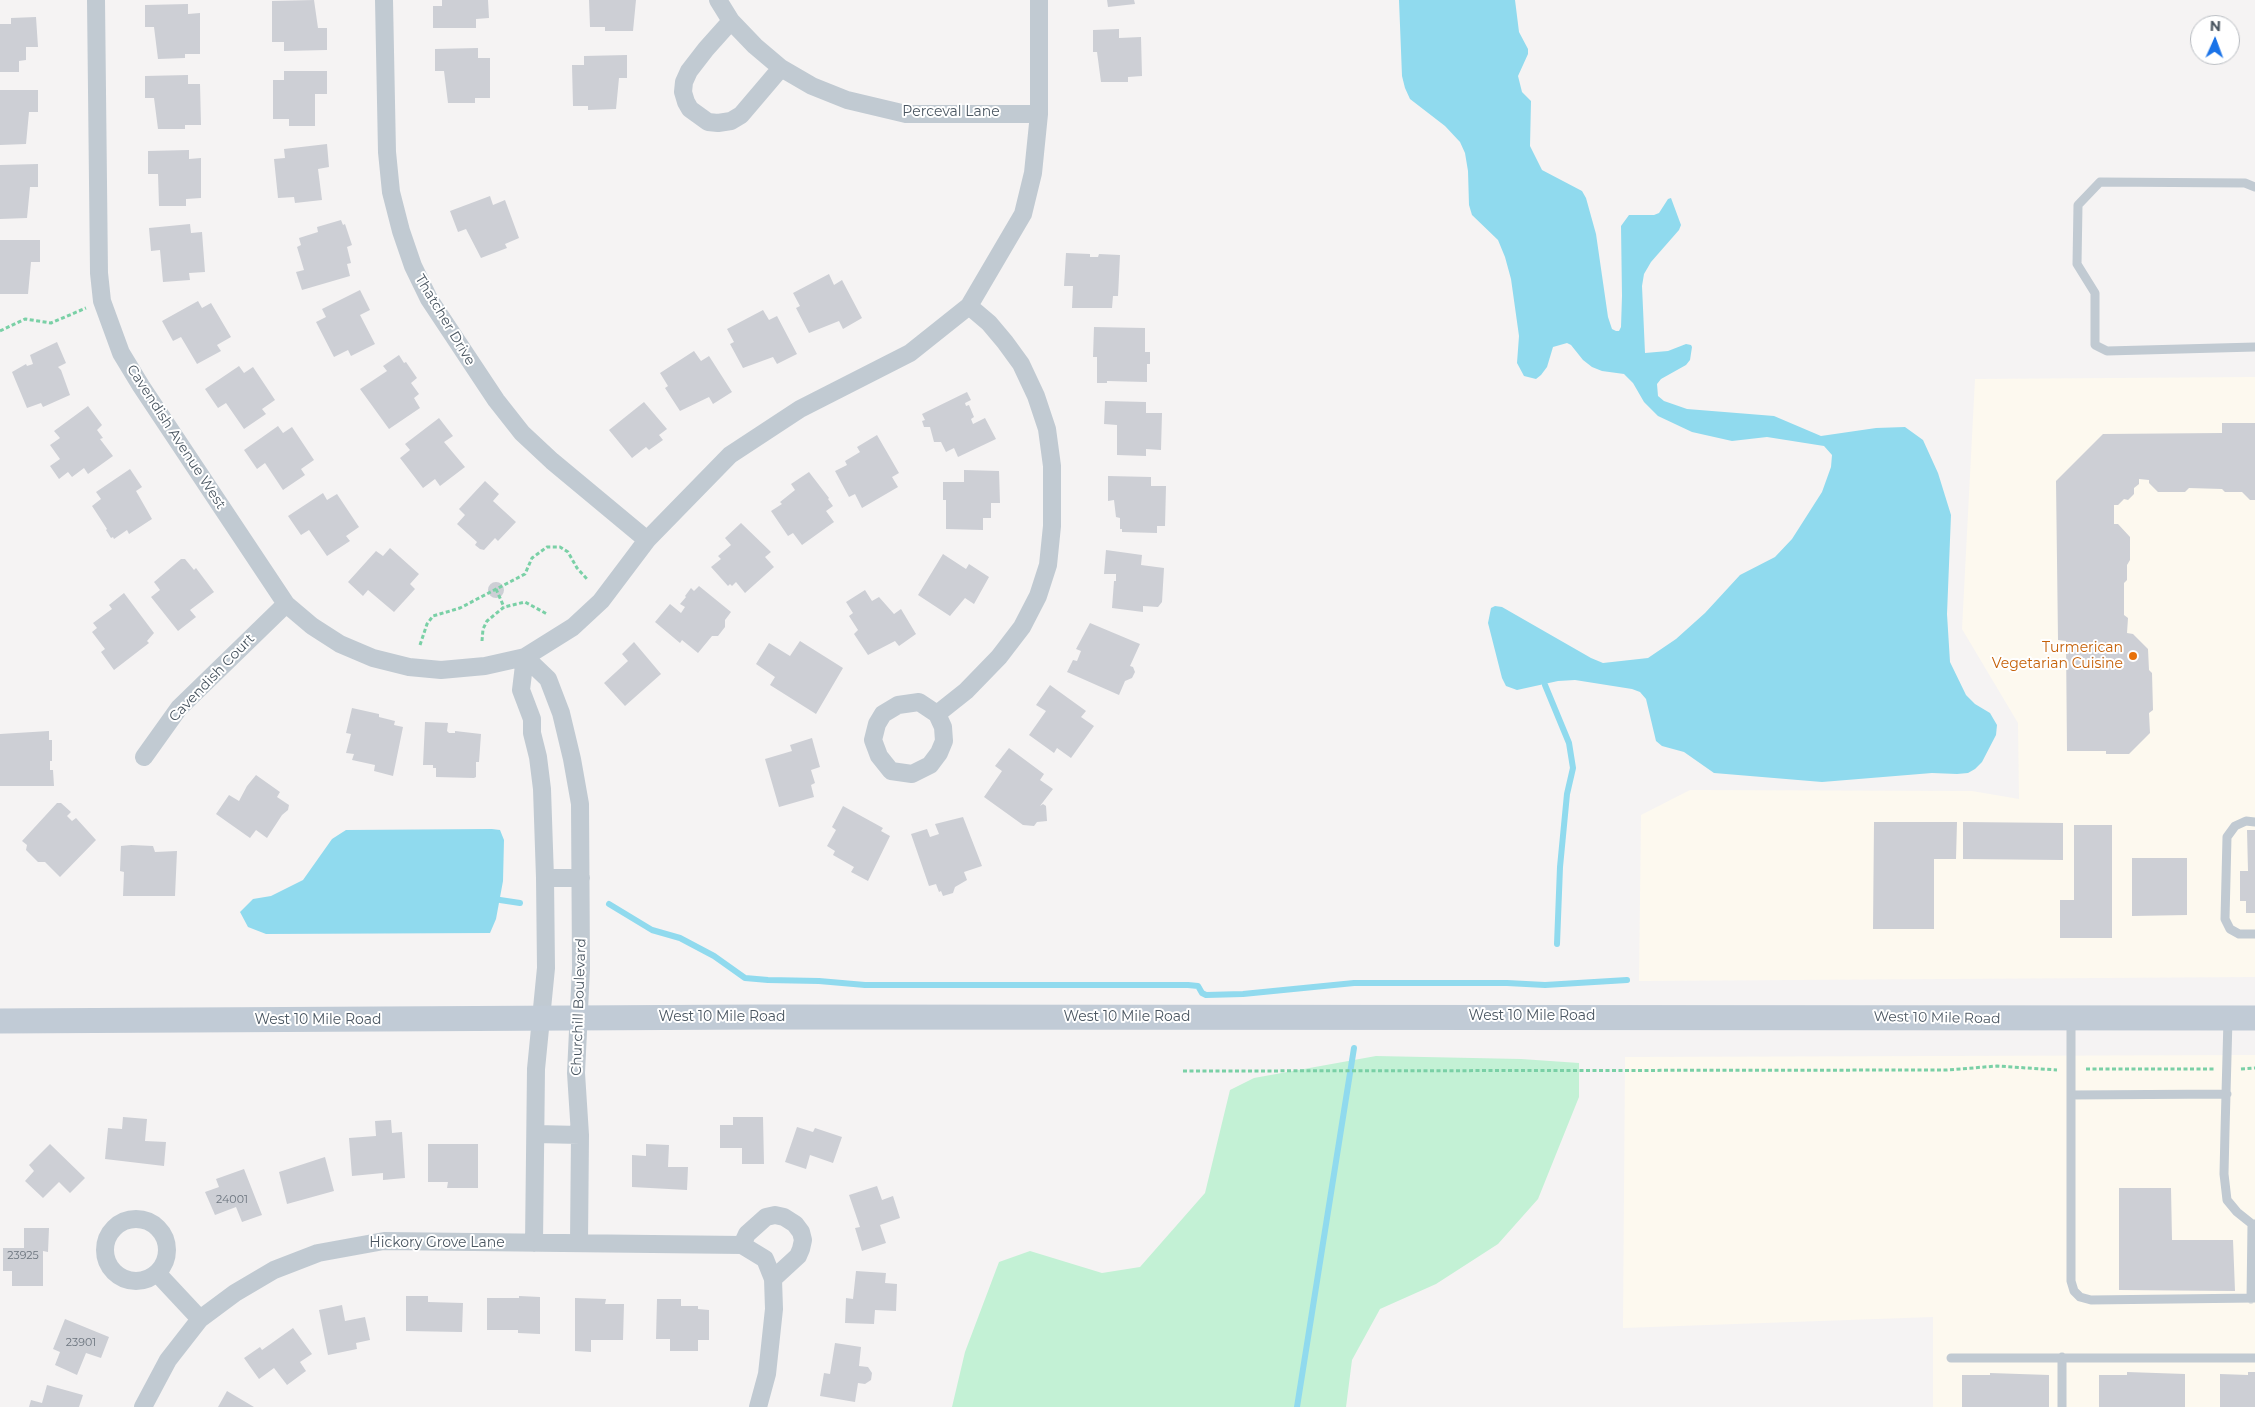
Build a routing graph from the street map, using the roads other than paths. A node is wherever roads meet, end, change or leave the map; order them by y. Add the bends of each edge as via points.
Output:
1 (96, 0) edge
2 (384, 0) edge
3 (718, 0) edge
4 (1039, 0) edge
5 (731, 21) junction
6 (781, 68) junction
7 (1040, 114) junction
8 (2255, 187) edge
9 (969, 306) junction
10 (2255, 347) edge
11 (647, 540) junction
12 (286, 604) junction
13 (525, 657) junction
14 (937, 714) junction
15 (144, 757) dead end
16 (2255, 822) edge
17 (545, 878) junction
18 (581, 878) junction
19 (2255, 934) edge
20 (540, 1018) junction
21 (578, 1018) junction
22 (2255, 1018) edge
23 (2071, 1019) junction
24 (2228, 1019) junction
25 (0, 1021) edge
26 (2226, 1094) junction
27 (2071, 1095) junction
28 (536, 1134) junction
29 (580, 1135) junction
30 (2254, 1224) edge
31 (579, 1242) junction
32 (534, 1243) junction
33 (742, 1245) junction
34 (157, 1273) dead end
35 (773, 1279) junction
36 (2253, 1298) edge
37 (200, 1319) junction
38 (1951, 1358) dead end
39 (2062, 1358) junction
40 (2255, 1358) edge
41 (143, 1407) edge
42 (758, 1407) edge
43 (2062, 1407) edge

1 - 12 street, Cavendish Avenue West via 102,301 121,352 141,386
2 - 11 street, Thatcher Drive via 387,152 391,192 413,266 429,298 496,400 522,433 552,462
3 - 5 street, Perceval Lane
4 - 7 street
5 - 6 street, Perceval Lane
5 - 6 street via 689,71 683,92 690,109 708,122 731,121 741,115
6 - 7 street, Perceval Lane via 830,94 906,114
7 - 9 street via 1033,173 1023,214
8 - 10 lane via 2245,183 2100,182 2078,205 2077,264 2095,293 2095,344 2107,351
9 - 11 street, Cavendish Avenue West via 910,353 800,409 730,456
9 - 14 street via 1005,342 1021,364 1036,396 1052,466 1052,526 1048,564 1038,596 1022,627 1000,657
11 - 13 street, Cavendish Avenue West via 601,602 573,627
12 - 13 street, Cavendish Avenue West via 340,644 373,658 409,667 450,669 485,666
12 - 15 street, Cavendish Court via 179,708
13 - 17 street via 521,690 532,719 540,773
13 - 18 street, Churchill Boulevard via 548,679 561,713 580,804
14 - 14 street via 919,702 898,705 883,714 873,740 878,756 891,770 912,774 930,765 944,740
16 - 19 lane via 2246,821 2235,826 2227,837 2225,919 2230,929 2239,934
17 - 18 street
17 - 20 street via 546,968
18 - 21 street, Churchill Boulevard
20 - 21 main road, West 10 Mile Road
20 - 25 main road, West 10 Mile Road
20 - 28 street
21 - 23 main road, West 10 Mile Road via 1746,1016
21 - 29 street, Churchill Boulevard via 576,1073
22 - 24 main road, West 10 Mile Road
23 - 24 main road, West 10 Mile Road
23 - 27 lane
24 - 26 lane
26 - 27 lane
26 - 30 lane via 2224,1174 2227,1200 2236,1212
27 - 36 lane via 2071,1280 2074,1292 2091,1300
28 - 29 street
28 - 32 street
29 - 31 street, Churchill Boulevard
30 - 36 lane
31 - 32 street, Hickory Grove Lane
31 - 33 street, Hickory Grove Lane
32 - 37 street, Hickory Grove Lane via 384,1241 318,1252 274,1270
33 - 35 street via 765,1259
33 - 35 street via 748,1234 766,1217 784,1217 795,1224 803,1240 801,1249 798,1256
34 - 37 street
35 - 42 street via 774,1309 767,1374
37 - 41 street, Hickory Grove Lane via 168,1360
38 - 39 lane
39 - 40 lane
39 - 43 lane

